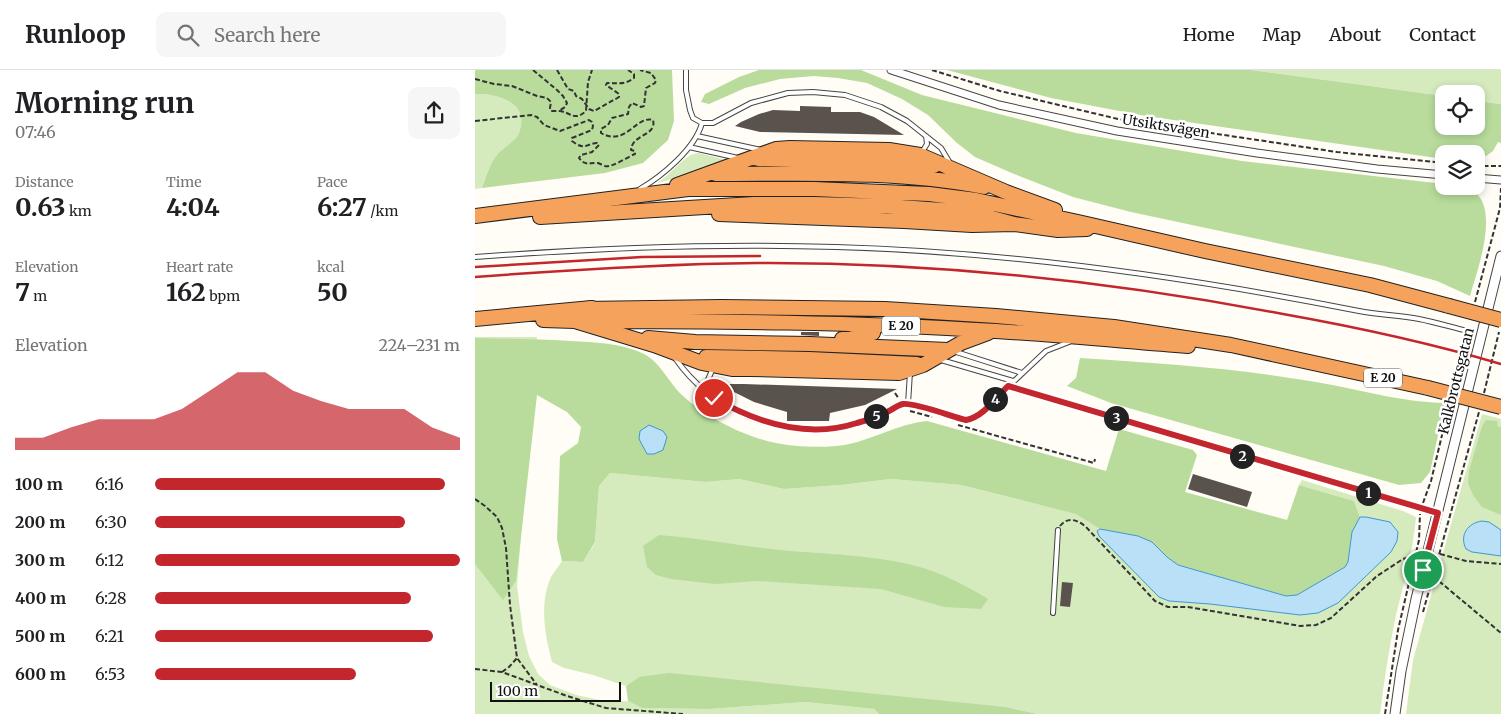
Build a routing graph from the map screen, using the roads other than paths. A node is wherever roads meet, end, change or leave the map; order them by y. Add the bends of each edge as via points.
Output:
1 (686, 70) edge
2 (891, 70) edge
3 (702, 123) junction
4 (697, 136) junction
5 (926, 136) junction
6 (689, 147) junction
7 (768, 151) junction
8 (920, 155) junction
9 (747, 159) junction
10 (907, 163) junction
11 (726, 167) junction
12 (952, 168) junction
13 (707, 174) junction
14 (1435, 174) edge
15 (979, 179) junction
16 (1485, 179) edge
17 (1501, 180) edge
18 (687, 182) junction
19 (1006, 192) junction
20 (655, 193) junction
21 (626, 197) junction
22 (1016, 208) junction
23 (658, 210) junction
24 (475, 216) edge
25 (475, 221) edge
26 (1115, 230) junction
27 (1501, 256) edge
28 (475, 257) edge
29 (490, 318) junction
30 (475, 319) edge
31 (1501, 320) edge
32 (575, 321) junction
33 (996, 330) junction
34 (1467, 331) road end
35 (873, 333) junction
36 (620, 334) junction
37 (975, 336) junction
38 (1081, 337) junction
39 (853, 342) junction
40 (654, 345) junction
41 (948, 350) junction
42 (671, 352) junction
43 (688, 357) junction
44 (923, 364) junction
45 (716, 366) junction
46 (1338, 368) junction
47 (1022, 373) junction
48 (1013, 381) junction
49 (1008, 386) junction
50 (714, 398) junction
51 (908, 404) junction
52 (1501, 407) edge
53 (1438, 513) junction
54 (1058, 530) road end
55 (1053, 613) dead end
56 (1395, 714) edge

1 - 3 lane via 689,110 693,118
2 - 14 street, Utsiktsvägen via 999,105 1117,131 1257,153
3 - 4 lane
3 - 5 lane via 713,123 764,98 813,92 845,95 874,103
4 - 6 lane
4 - 7 lane
5 - 8 lane via 927,144
5 - 12 lane via 941,148
6 - 9 lane
6 - 21 lane via 655,180
7 - 8 highway via 790,148 889,150
7 - 9 highway
8 - 10 lane
8 - 12 highway
9 - 10 highway
9 - 11 highway
10 - 12 highway
11 - 13 highway
11 - 15 highway via 897,170
12 - 15 highway
13 - 18 highway
13 - 19 highway via 906,177
15 - 19 highway
16 - 17 street
18 - 20 highway
18 - 22 highway via 815,182 929,187 977,194
19 - 26 highway
20 - 21 highway
20 - 22 highway via 687,189 888,191 957,197
21 - 24 highway
22 - 23 highway via 787,196
22 - 26 highway
23 - 25 highway
23 - 26 highway via 887,213 1058,230
26 - 31 highway, bridge via 1371,286
27 - 53 street, Kalkbrottsgatan
28 - 34 lane via 659,246 845,247 984,256 1241,288 1381,316 1419,319
29 - 30 highway, E 20
29 - 32 highway, E 20
29 - 46 highway, E 20 via 638,303 721,300 885,302 1114,327 1231,345
32 - 33 highway, E 20 via 810,323
32 - 35 highway, E 20 via 673,328
32 - 36 highway, E 20
32 - 39 highway, E 20 via 656,333
33 - 37 highway, E 20
33 - 38 highway, E 20
35 - 37 highway, E 20
35 - 39 highway, E 20
36 - 39 highway, E 20 via 695,342
36 - 40 highway, E 20
37 - 41 highway, E 20
38 - 46 highway, E 20 via 1197,347
38 - 47 lane via 1046,351
39 - 41 highway, E 20
40 - 42 highway, E 20
40 - 44 highway, E 20 via 818,352
41 - 44 highway, E 20
41 - 47 lane
42 - 43 highway, E 20
42 - 50 lane via 695,383
43 - 44 highway, E 20
43 - 45 highway, E 20
44 - 45 highway, E 20 via 899,373
44 - 48 lane
44 - 51 lane
45 - 50 lane via 707,382
46 - 52 highway, E 20, bridge
47 - 48 lane
48 - 49 lane
49 - 51 lane via 971,419
49 - 53 lane
50 - 51 lane via 754,419 797,429 856,424
53 - 56 street, Kalkbrottsgatan via 1416,599
54 - 55 lane

